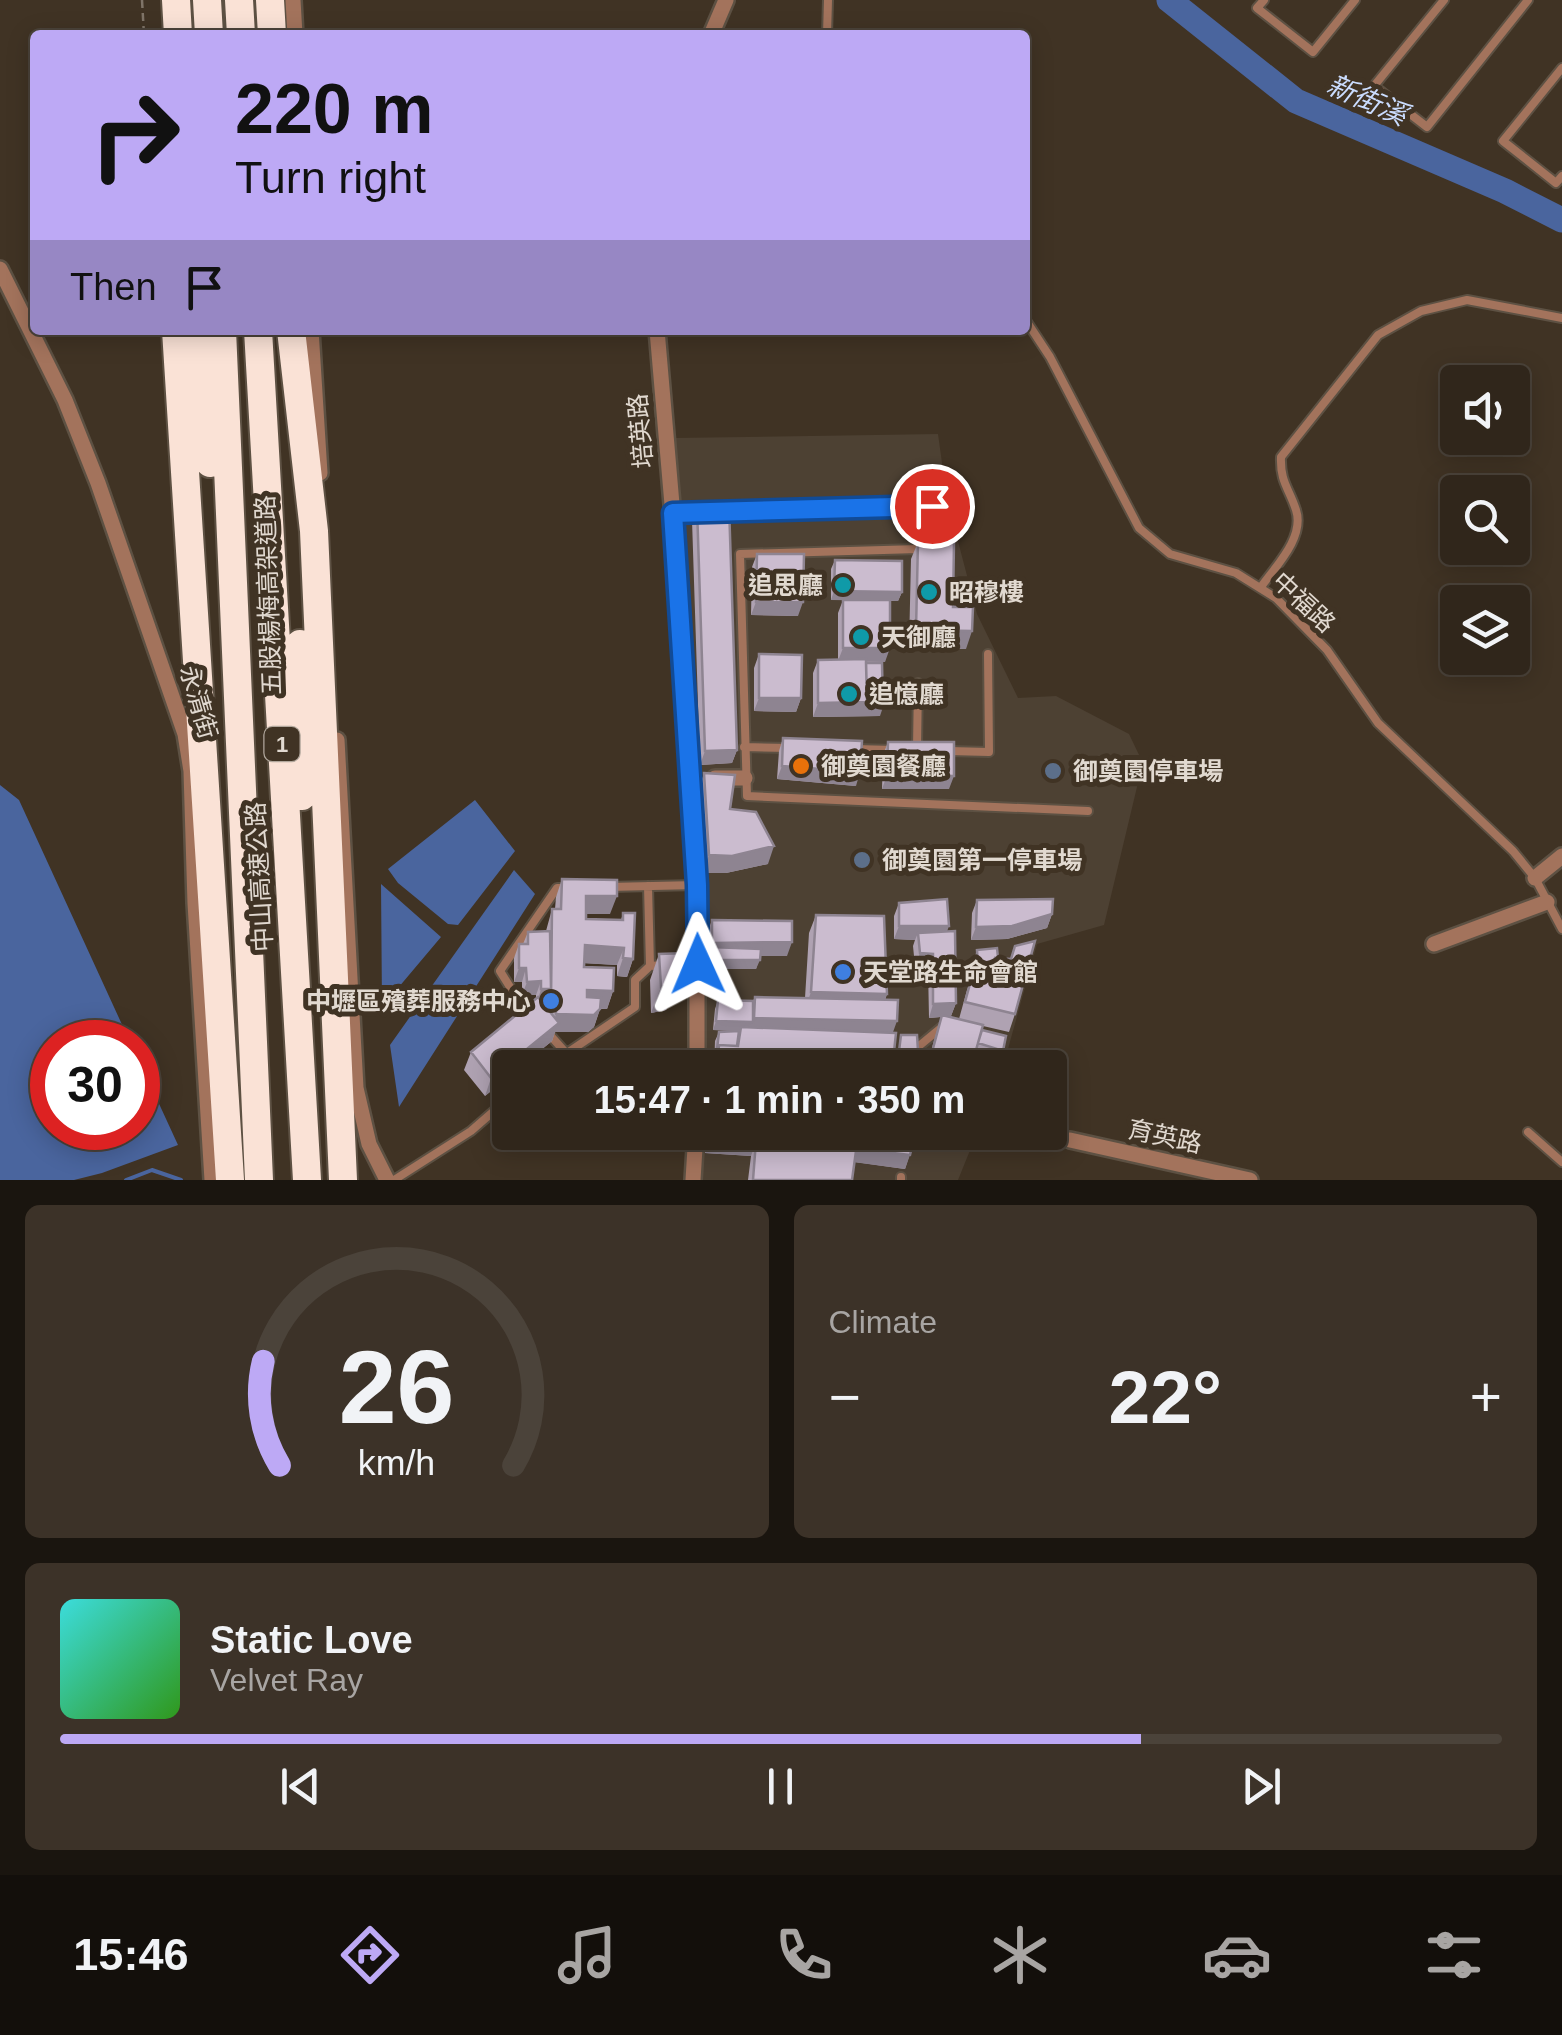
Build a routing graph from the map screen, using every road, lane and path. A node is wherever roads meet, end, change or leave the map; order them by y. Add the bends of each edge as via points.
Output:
1 (142, 0) edge
2 (176, 0) edge
3 (207, 0) edge
4 (239, 0) edge
5 (270, 0) edge
6 (293, 0) edge
7 (726, 0) edge
8 (828, 0) edge
9 (1264, 0) edge
10 (1355, 0) edge
11 (1444, 0) edge
12 (1528, 0) edge
13 (144, 30) edge
14 (178, 30) edge
15 (209, 30) edge
16 (241, 30) edge
17 (272, 30) edge
18 (296, 30) edge
19 (713, 30) edge
20 (827, 30) edge
21 (1562, 68) edge
22 (1562, 176) edge
23 (0, 269) edge
24 (1562, 318) edge
25 (1030, 327) edge
26 (30, 329) edge
27 (33, 335) edge
28 (176, 335) edge
29 (200, 335) edge
30 (222, 335) edge
31 (258, 335) edge
32 (290, 335) edge
33 (291, 335) edge
34 (312, 335) edge
35 (657, 335) edge
36 (932, 506) dead end
37 (673, 513) junction
38 (917, 565) edge
39 (1261, 587) junction
40 (988, 654) dead end
41 (918, 683) dead end
42 (744, 748) junction
43 (802, 748) edge
44 (840, 749) edge
45 (917, 750) junction
46 (691, 778) junction
47 (745, 778) junction
48 (1088, 812) dead end
49 (1562, 856) edge
50 (1535, 878) junction
51 (697, 885) junction
52 (648, 886) junction
53 (593, 887) edge
54 (575, 888) edge
55 (1547, 902) junction
56 (1562, 929) edge
57 (1434, 944) dead end
58 (698, 964) junction
59 (650, 966) junction
60 (960, 1030) edge
61 (698, 1036) junction
62 (716, 1036) edge
63 (900, 1045) edge
64 (564, 1050) edge
65 (570, 1050) edge
66 (698, 1050) edge
67 (254, 1074) junction
68 (492, 1113) edge
69 (1528, 1132) dead end
70 (1070, 1140) dead end
71 (695, 1150) edge
72 (1562, 1162) edge
73 (306, 1169) edge
74 (212, 1180) edge
75 (230, 1180) edge
76 (259, 1180) edge
77 (344, 1180) edge
78 (390, 1180) edge
79 (694, 1180) edge
80 (1250, 1180) edge

1 - 13 path
2 - 14 highway
3 - 15 highway
4 - 16 highway
5 - 17 highway
6 - 18 street
7 - 19 street
8 - 20 lane
9 - 10 lane via 1257,8 1314,52
11 - 12 lane via 1374,86 1427,127
21 - 22 lane via 1504,141 1556,183
23 - 26 street, 永清街
24 - 39 lane via 1467,300 1421,311 1378,336 1281,457 1280,478 1298,513 1295,538
25 - 39 lane, 中福路 via 1139,528 1170,554
27 - 74 street, 永清街 via 98,483 185,734
28 - 75 highway
29 - 67 highway, 五股楊梅高架道路 / 1
30 - 67 highway, 中山高速公路 / 1
31 - 73 highway, 中山高速公路 / 1
32 - 73 highway, 五股楊梅高架道路 / 1 via 302,678
33 - 77 highway via 314,531
34 - 78 street via 356,1088 368,1144
35 - 37 street, 培英路
36 - 37 lane
37 - 46 street, 培英路
38 - 42 lane via 918,549 740,554
39 - 50 lane, 中福路 via 1326,650 1378,723
40 - 45 lane via 988,752
41 - 45 lane
42 - 43 lane
42 - 47 lane
44 - 45 lane
46 - 47 street
46 - 51 street, 培英路
47 - 48 lane via 747,796
49 - 50 street
50 - 55 lane, 中福路
51 - 52 lane
51 - 58 street, 培英路
52 - 53 lane
52 - 59 lane
54 - 64 lane via 557,888 500,971
55 - 56 lane, 中福路
55 - 57 street
58 - 59 lane
58 - 61 street, 培英路
59 - 65 lane via 636,980 635,1007
60 - 63 lane via 944,1026 919,1046
61 - 62 lane
61 - 66 street, 培英路
67 - 76 highway, 中山高速公路 / 1
68 - 78 lane
69 - 72 lane
70 - 80 street, 育英路
71 - 79 street

